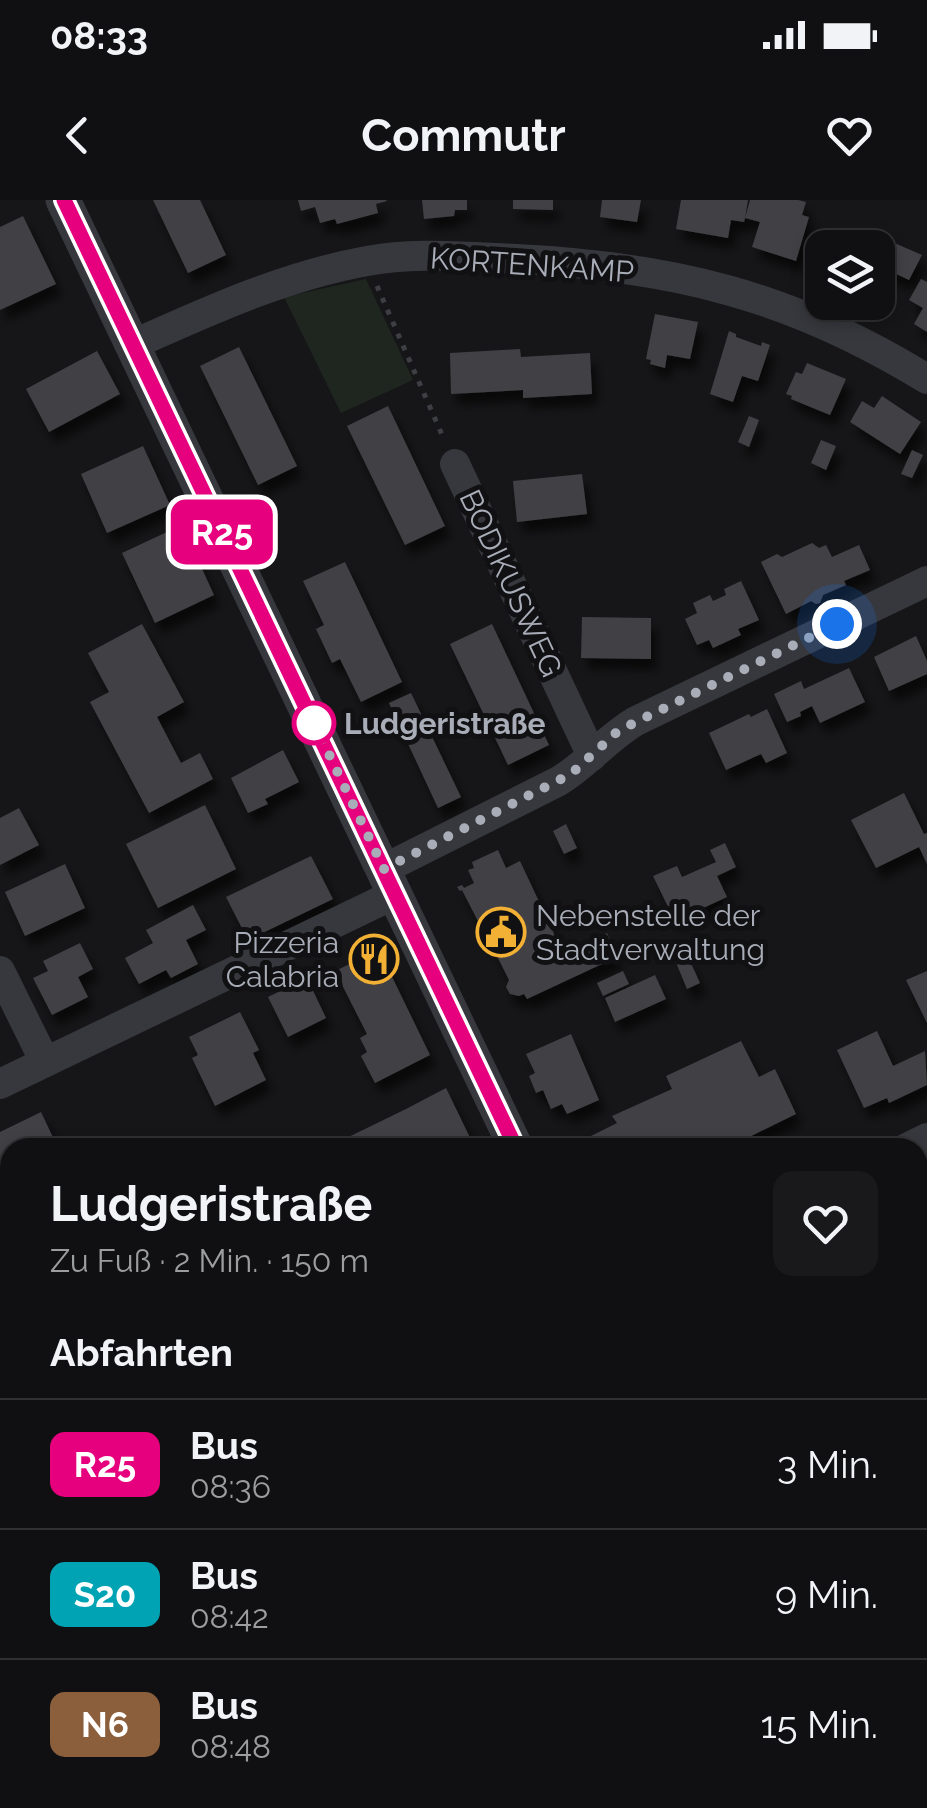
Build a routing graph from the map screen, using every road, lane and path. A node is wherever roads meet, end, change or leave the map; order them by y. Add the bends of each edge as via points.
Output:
1 (64, 200) edge
2 (366, 261) junction
3 (132, 345) junction
4 (927, 379) edge
5 (455, 464) joint
6 (927, 581) edge
7 (592, 756) junction
8 (390, 882) junction
9 (0, 971) edge
10 (45, 1062) junction
11 (0, 1084) edge
12 (511, 1138) edge

1 - 3 street
2 - 3 street, KORTENKAMP via 268,288
2 - 4 street, KORTENKAMP via 516,259 700,284 810,320
2 - 5 path
3 - 8 street
5 - 7 street, BODIKUSWEG
6 - 7 street via 618,731
7 - 8 street
8 - 10 street
8 - 12 street
9 - 10 street
10 - 11 street

